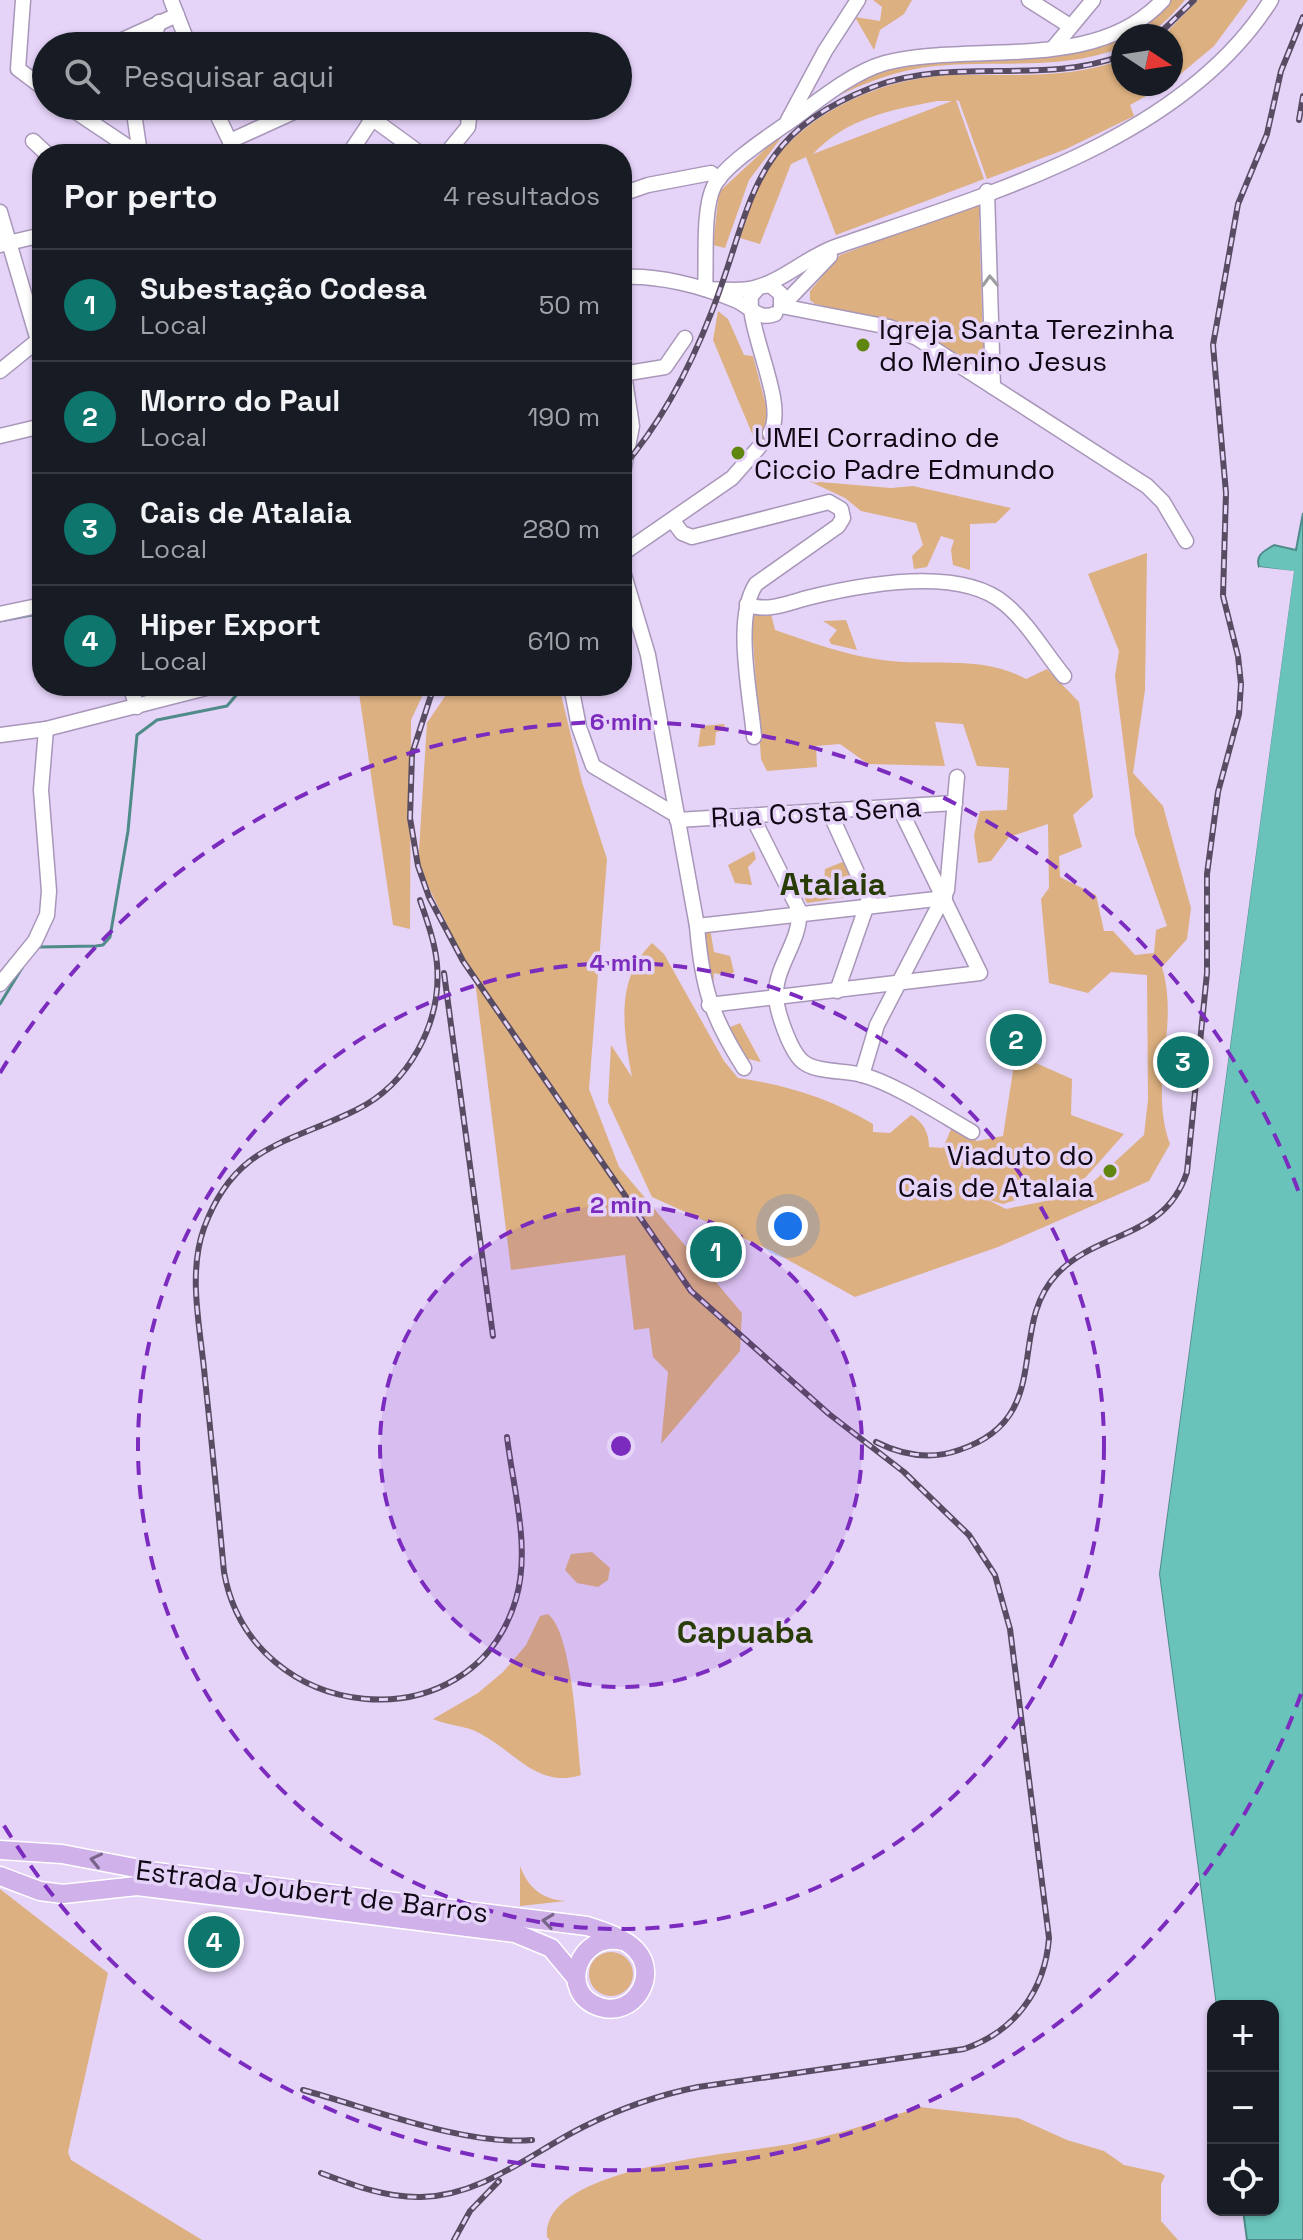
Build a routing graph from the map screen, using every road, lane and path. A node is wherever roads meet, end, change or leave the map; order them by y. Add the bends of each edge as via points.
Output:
1 (23, 0) edge
2 (171, 0) edge
3 (858, 0) edge
4 (1029, 0) edge
5 (1093, 0) edge
6 (1163, 0) edge
7 (1271, 0) edge
8 (177, 15) junction
9 (159, 22) junction
10 (1070, 26) junction
11 (138, 32) edge
12 (156, 32) edge
13 (184, 32) edge
14 (1054, 47) junction
15 (32, 80) edge
16 (88, 120) edge
17 (135, 120) edge
18 (220, 120) edge
19 (282, 120) edge
20 (469, 120) edge
21 (371, 121) joint
22 (282, 123) dead end
23 (786, 124) junction
24 (33, 141) dead end
25 (36, 144) edge
26 (124, 144) edge
27 (138, 144) edge
28 (232, 144) edge
29 (238, 144) edge
30 (239, 144) edge
31 (356, 144) edge
32 (406, 144) edge
33 (454, 144) edge
34 (719, 179) junction
35 (632, 191) edge
36 (987, 191) junction
37 (0, 212) edge
38 (32, 237) edge
39 (5, 244) edge
40 (846, 244) junction
41 (818, 266) junction
42 (632, 277) edge
43 (759, 287) junction
44 (705, 289) junction
45 (753, 310) junction
46 (778, 310) junction
47 (816, 312) junction
48 (32, 319) edge
49 (685, 338) dead end
50 (32, 350) edge
51 (760, 352) junction
52 (0, 371) edge
53 (632, 372) edge
54 (993, 387) junction
55 (32, 428) edge
56 (770, 433) dead end
57 (0, 436) edge
58 (760, 446) dead end
59 (673, 521) junction
60 (1186, 541) dead end
61 (632, 548) edge
62 (632, 601) edge
63 (747, 604) junction
64 (32, 607) edge
65 (0, 614) edge
66 (1064, 676) dead end
67 (133, 696) edge
68 (177, 696) edge
69 (573, 696) edge
70 (137, 707) junction
71 (46, 729) junction
72 (0, 735) edge
73 (754, 737) dead end
74 (957, 777) dead end
75 (955, 803) junction
76 (899, 807) junction
77 (829, 811) junction
78 (752, 816) junction
79 (677, 817) junction
80 (945, 898) junction
81 (867, 907) junction
82 (800, 914) junction
83 (697, 926) junction
84 (0, 984) edge
85 (897, 985) junction
86 (837, 991) junction
87 (776, 997) junction
88 (709, 1005) junction
89 (744, 1068) dead end
90 (862, 1075) junction
91 (972, 1132) dead end
92 (0, 1850) edge
93 (0, 1876) edge
94 (623, 1941) junction
95 (576, 1978) junction

1 - 15 street via 18,69
2 - 8 street
3 - 23 street
4 - 10 street
5 - 10 street
6 - 14 street via 1112,35
7 - 36 street via 1224,61 1179,99 1100,145
8 - 9 street
8 - 13 street
9 - 11 street
9 - 12 street
10 - 14 street
14 - 23 street via 880,65
16 - 26 street
17 - 27 street
18 - 28 street
19 - 29 street
20 - 33 street
21 - 31 street
21 - 32 street
22 - 30 street
23 - 34 street
24 - 25 street
34 - 35 street via 711,173
34 - 44 street via 709,208
36 - 40 street
54 -> 36 street
37 - 39 street
38 - 39 street
39 - 48 street
40 - 41 street
40 - 43 street
41 - 46 street
41 - 47 street via 804,297
42 - 44 street
43 - 44 street
43 - 45 street via 750,299
43 - 46 street via 781,294
44 - 45 street
45 - 46 street via 763,316
45 - 51 street
46 - 47 street
46 - 51 street via 762,334
47 - 54 street via 907,333
49 - 53 street via 665,367
50 - 52 street
51 - 56 street via 775,410
54 - 60 street via 1147,486
55 - 57 street
58 - 59 street via 732,478
59 - 61 street
59 - 63 street via 692,537 829,502 839,506 841,522 756,584
62 - 79 street via 648,655
63 - 66 street via 770,607 904,582 973,588 1011,609
63 - 73 street
64 - 65 street
67 - 70 street
68 - 70 street
69 - 79 street via 593,766
70 - 71 street
71 - 72 street
71 - 84 street via 41,790 47,915 35,941
74 - 75 street
75 - 76 street, Rua Costa Sena
75 - 80 street
76 - 77 street, Rua Costa Sena
76 - 80 street
77 - 78 street, Rua Costa Sena
77 - 81 street via 869,894
78 - 79 street, Rua Costa Sena
78 - 82 street
79 - 83 street
80 - 81 street
80 - 85 street
80 - 85 street via 980,973
81 - 82 street
81 - 86 street
82 - 83 street
82 - 87 street
83 - 88 street via 698,962
85 - 86 street
85 - 90 street via 873,1035
86 - 87 street
87 - 88 street
87 - 90 street via 779,1015 804,1063
88 - 89 street
90 - 91 street
94 -> 92 main road, Estrada Joubert de Barros via 581,1925
93 - 95 main road, Estrada Joubert de Barros via 52,1893 137,1886 515,1933 551,1948
94 - 95 main road via 602,1940 589,1947 577,1964
94 - 95 main road via 639,1953 645,1966 643,1987 635,1999 623,2007 602,2008 584,1997

